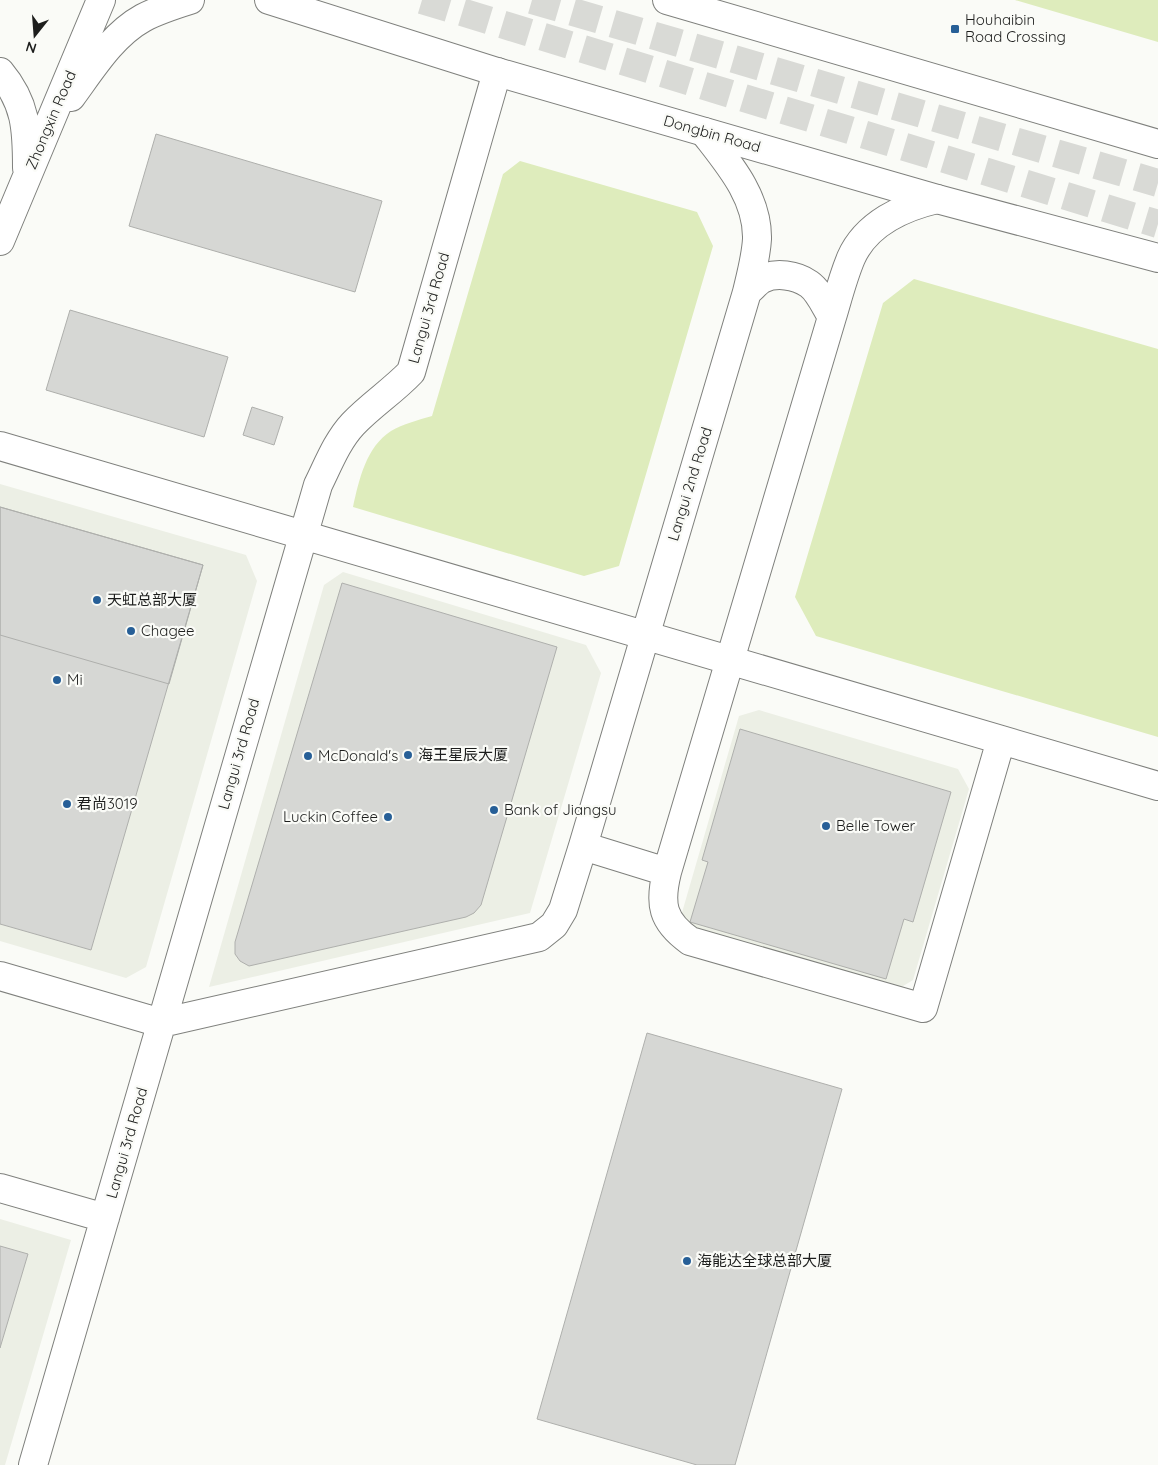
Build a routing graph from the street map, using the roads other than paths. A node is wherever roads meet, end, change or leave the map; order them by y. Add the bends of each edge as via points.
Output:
1 (101, 0) edge
2 (190, 0) edge
3 (266, 0) edge
4 (666, 0) edge
5 (0, 72) edge
6 (497, 72) junction
7 (47, 128) junction
8 (704, 132) junction
9 (1158, 144) edge
10 (27, 177) junction
11 (937, 200) junction
12 (0, 240) edge
13 (1158, 258) edge
14 (747, 292) junction
15 (832, 317) junction
16 (0, 446) edge
17 (302, 535) junction
18 (645, 635) junction
19 (729, 660) junction
20 (1001, 740) junction
21 (1158, 786) edge
22 (583, 846) junction
23 (667, 872) junction
24 (0, 976) edge
25 (162, 1023) junction
26 (0, 1188) edge
27 (105, 1218) junction
28 (34, 1465) edge

1 - 7 street, Zhongxin Road
2 - 7 street via 165,7 142,19 121,36
3 - 6 street, Dongbin Road
4 - 9 street
5 - 10 street via 11,85 22,108 27,142
6 - 8 street, Dongbin Road
6 - 17 street, Langui 3rd Road via 411,372 352,425 338,444 318,485
7 - 10 street, Zhongxin Road
8 - 11 street, Dongbin Road
8 - 14 street, Langui 2nd Road via 733,170 747,194 755,217 757,240
10 - 12 street, Zhongxin Road
11 - 13 street, Dongbin Road
11 - 15 street via 899,212 862,239 851,257
14 - 15 street via 762,280 785,275 808,284
14 - 18 street, Langui 2nd Road
15 - 19 street
16 - 17 street
17 - 18 street
17 - 25 street, Langui 3rd Road
18 - 19 street
18 - 22 street, Langui 2nd Road
19 - 20 street
19 - 23 street
20 - 21 street
20 - 23 street via 922,1008 690,941 678,932 662,906
22 - 23 street
22 - 25 street, Langui 2nd Road via 563,910 554,925 538,937
24 - 25 street
25 - 27 street, Langui 3rd Road
26 - 27 street
27 - 28 street, Langui 3rd Road

